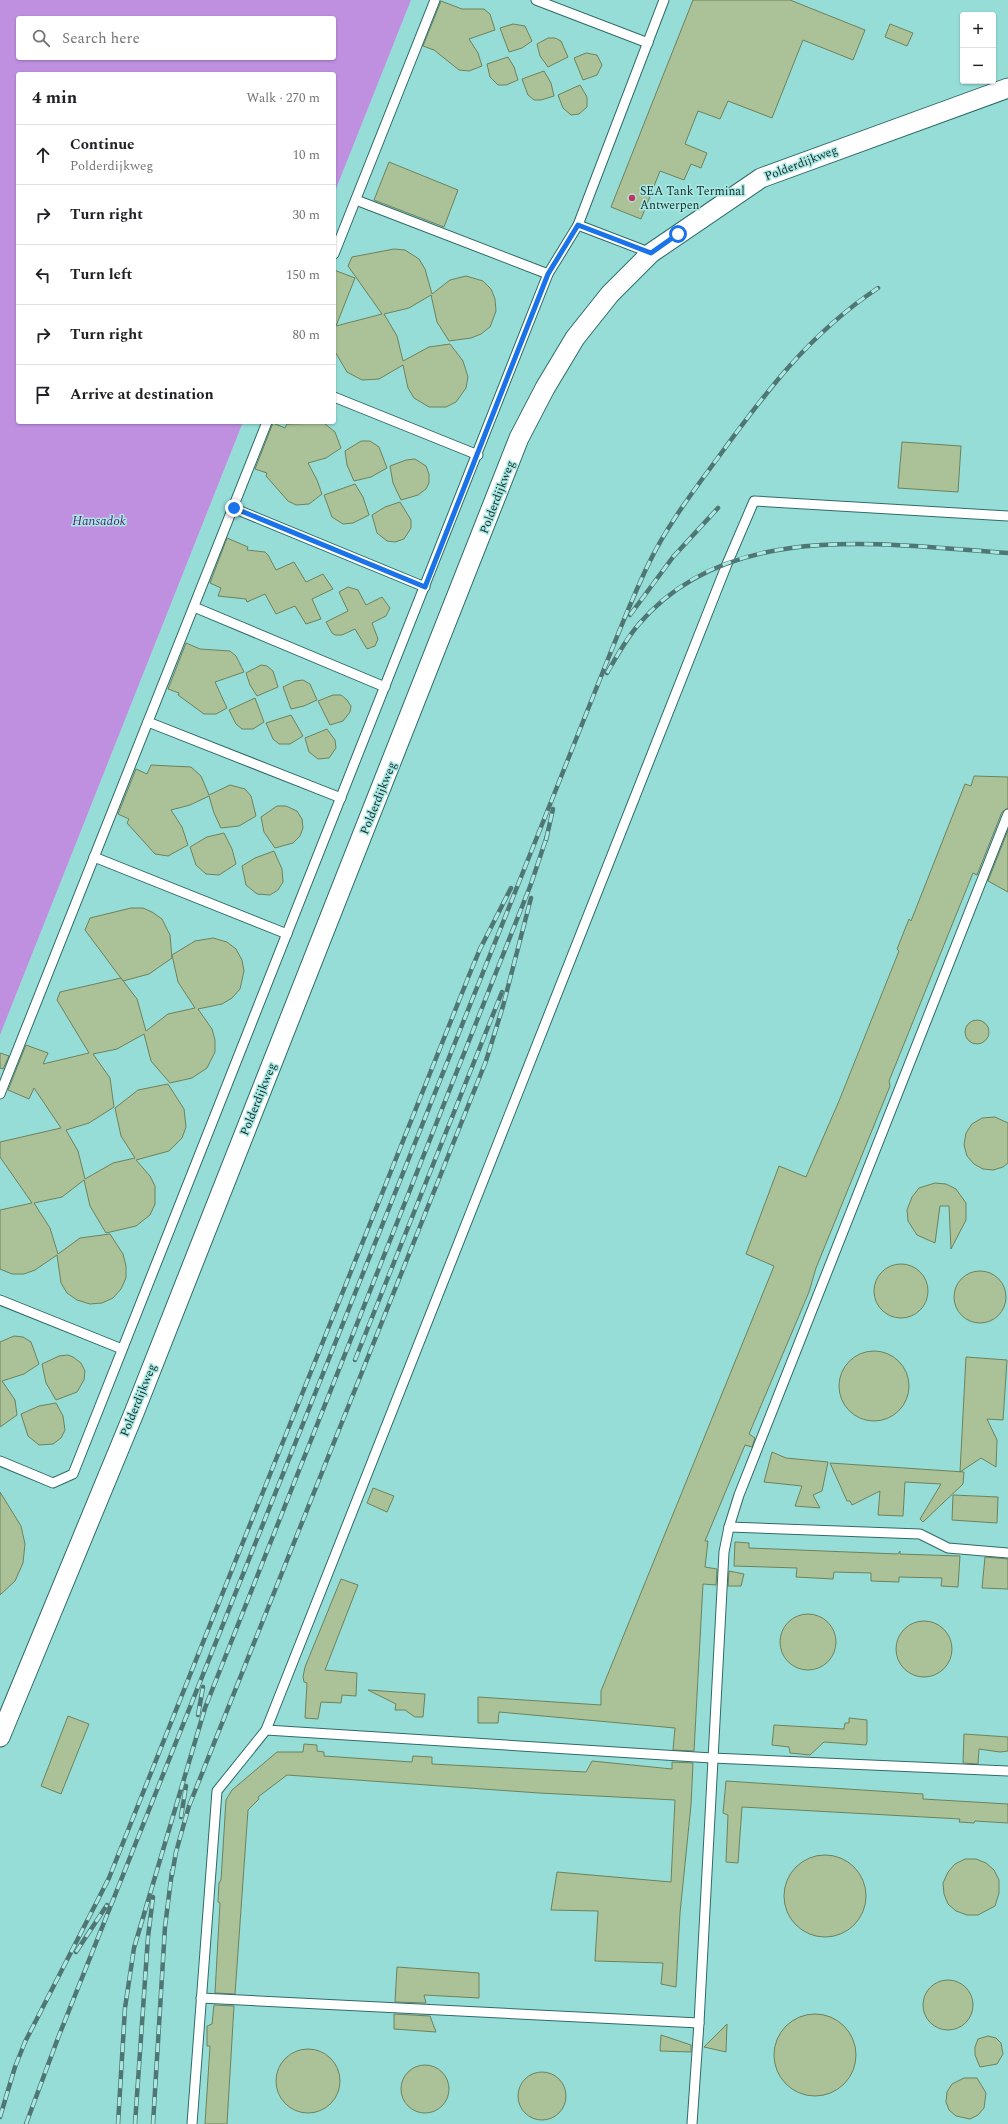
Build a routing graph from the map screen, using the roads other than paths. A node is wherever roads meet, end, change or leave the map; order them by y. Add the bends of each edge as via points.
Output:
1 (435, 0) edge
2 (536, 0) edge
3 (664, 0) edge
4 (648, 43) junction
5 (1008, 88) edge
6 (356, 200) junction
7 (578, 225) junction
8 (336, 249) edge
9 (651, 253) junction
10 (548, 274) junction
11 (336, 399) edge
12 (266, 424) edge
13 (478, 455) junction
14 (234, 508) junction
15 (1008, 516) edge
16 (425, 587) junction
17 (194, 608) junction
18 (385, 687) junction
19 (148, 722) junction
20 (341, 798) junction
21 (1008, 814) edge
22 (94, 857) junction
23 (287, 934) junction
24 (0, 1094) edge
25 (0, 1300) edge
26 (122, 1349) junction
27 (0, 1461) edge
28 (729, 1528) junction
29 (1008, 1553) edge
30 (266, 1730) junction
31 (0, 1737) edge
32 (712, 1758) junction
33 (1008, 1772) edge
34 (201, 1998) junction
35 (699, 2023) junction
36 (192, 2124) edge
37 (692, 2124) edge

1 - 6 lane
2 - 4 lane
3 - 4 lane
4 - 7 lane
5 - 9 street, Polderdijkweg via 761,178
6 - 8 lane
6 - 10 lane
7 - 9 lane
7 - 10 lane
9 - 31 street, Polderdijkweg via 610,294 575,338 519,438 139,1399
10 - 13 lane
11 - 13 lane
12 - 14 lane
13 - 16 lane
14 - 16 lane
14 - 17 lane
15 - 30 lane via 754,501 721,578
16 - 18 lane
17 - 18 lane
17 - 19 lane
18 - 20 lane
19 - 20 lane
19 - 22 lane
20 - 23 lane
21 - 28 lane via 739,1495
22 - 23 lane
22 - 24 lane
23 - 26 lane
25 - 26 lane
26 - 27 lane via 73,1474 53,1483
28 - 29 lane via 920,1534 948,1548
28 - 32 lane via 724,1552
30 - 32 lane
30 - 34 lane via 217,1791
32 - 33 lane
32 - 35 lane
34 - 35 lane
34 - 36 lane
35 - 37 lane

